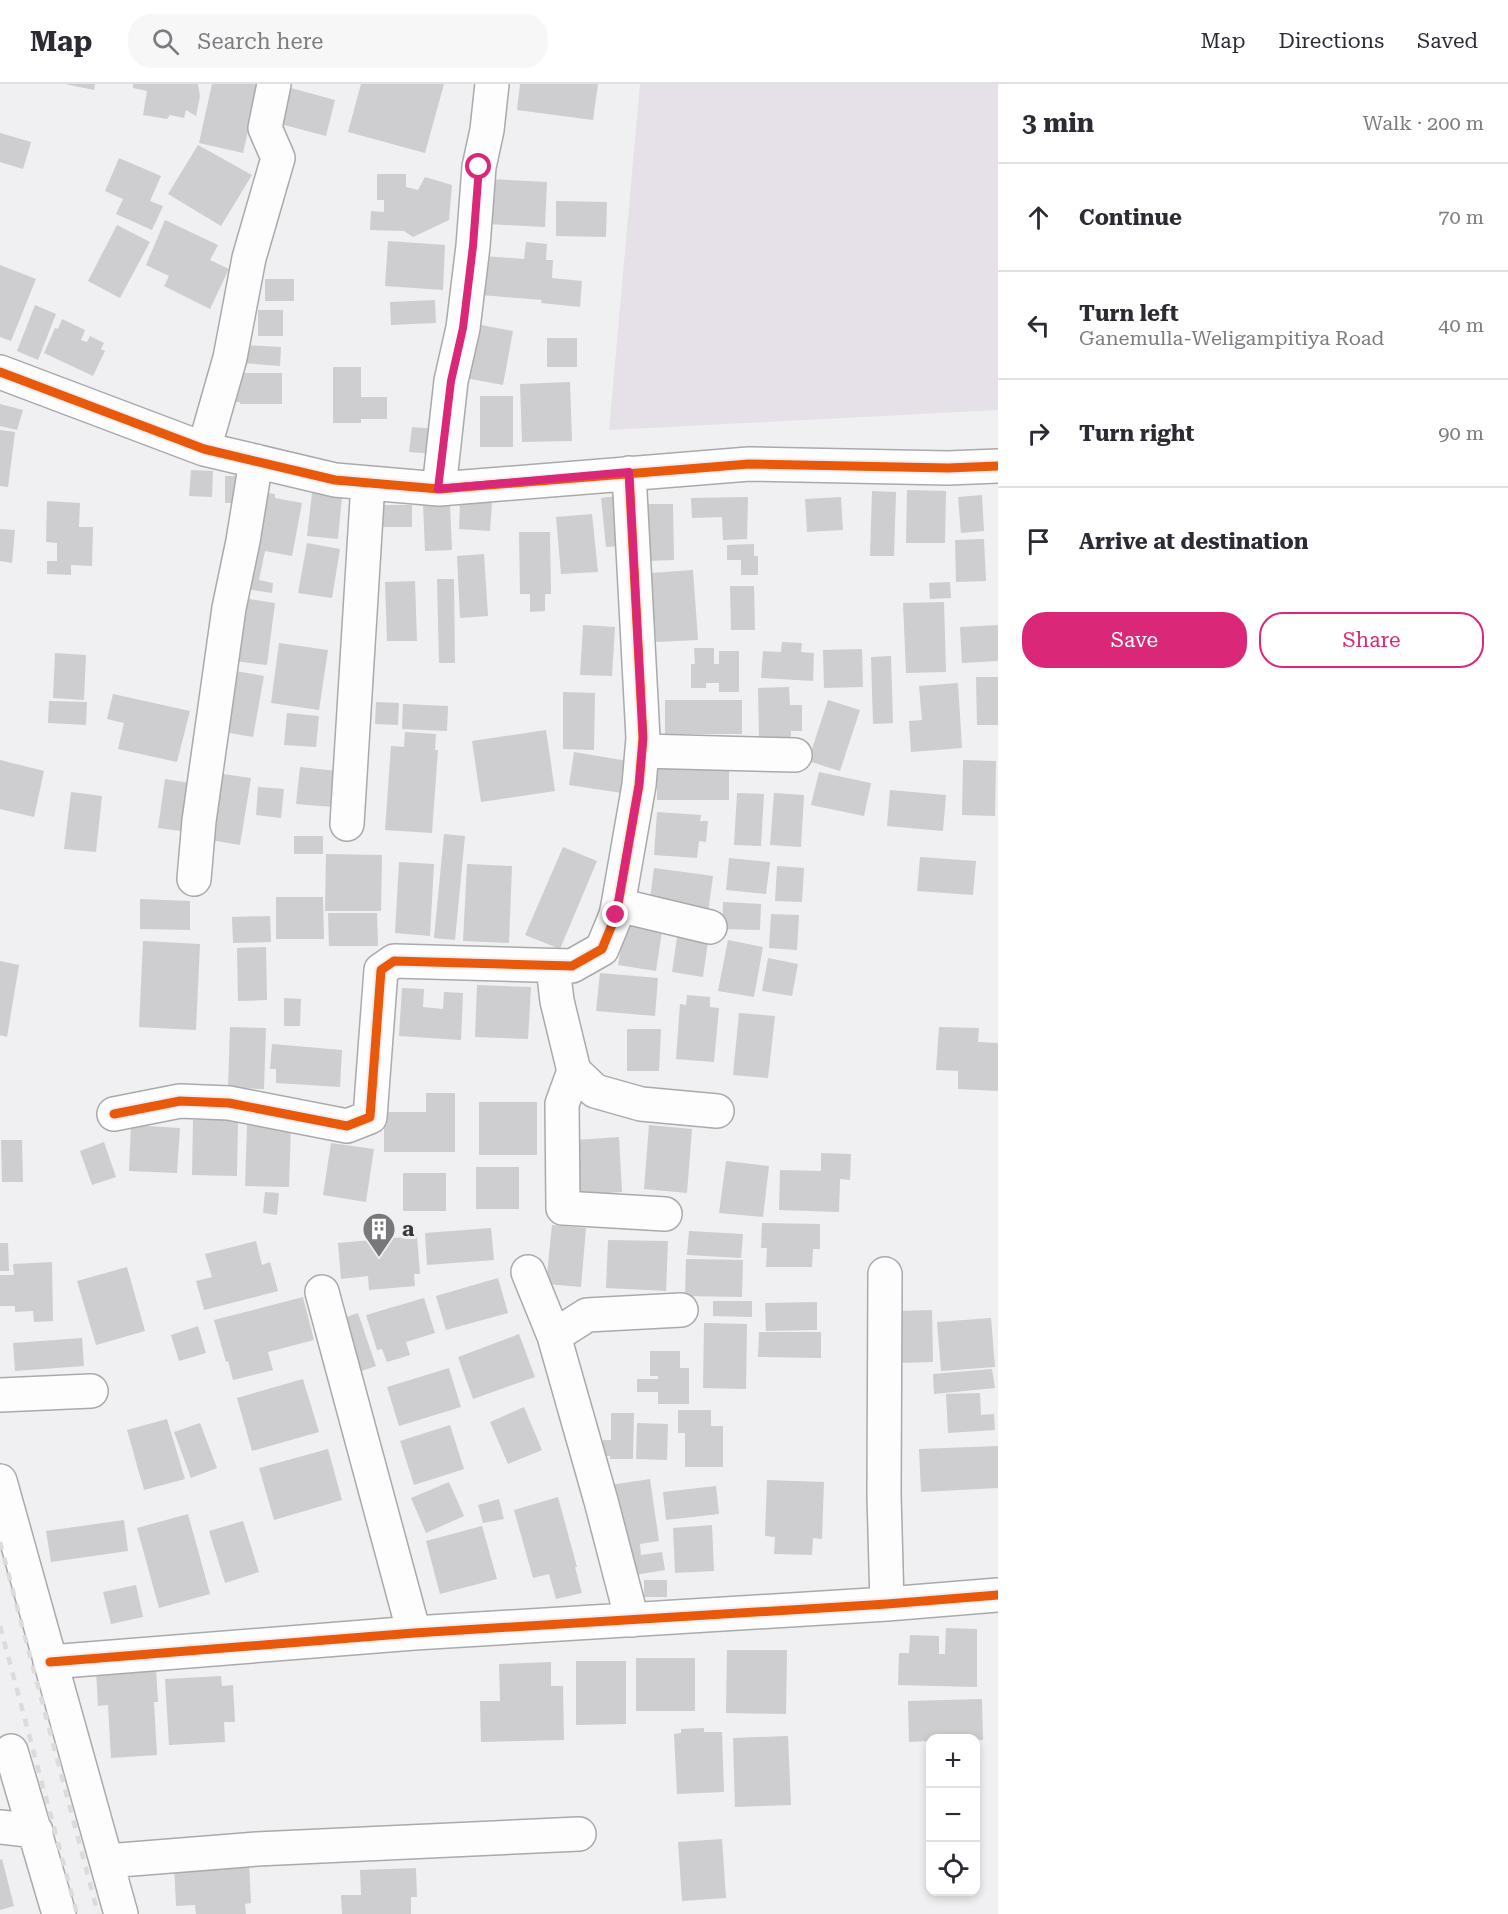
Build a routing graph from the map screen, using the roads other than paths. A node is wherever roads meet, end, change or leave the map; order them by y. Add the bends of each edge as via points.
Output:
1 (274, 84) edge
2 (492, 84) edge
3 (0, 372) edge
4 (204, 449) junction
5 (256, 461) junction
6 (998, 466) edge
7 (629, 472) junction
8 (368, 483) junction
9 (438, 489) junction
10 (642, 751) junction
11 (795, 754) dead end
12 (346, 824) dead end
13 (194, 879) dead end
14 (618, 905) junction
15 (710, 927) dead end
16 (553, 967) junction
17 (574, 1071) junction
18 (717, 1111) dead end
19 (114, 1114) dead end
20 (665, 1214) dead end
21 (528, 1272) dead end
22 (885, 1274) dead end
23 (322, 1292) dead end
24 (681, 1310) dead end
25 (554, 1336) junction
26 (91, 1390) dead end
27 (0, 1395) edge
28 (0, 1481) edge
29 (998, 1595) edge
30 (887, 1604) junction
31 (632, 1620) junction
32 (414, 1633) junction
33 (50, 1662) junction
34 (11, 1751) dead end
35 (0, 1827) edge
36 (36, 1831) junction
37 (579, 1834) dead end
38 (107, 1861) junction
39 (59, 1914) edge
40 (121, 1914) edge

1 - 4 street via 265,128 278,158 249,258 230,358
2 - 9 street via 479,167 463,328 451,381
3 - 4 street
4 - 5 street
5 - 8 street via 335,480
5 - 13 street via 227,619
6 - 7 street via 749,464
7 - 9 street
7 - 10 street
8 - 9 street
8 - 12 street
10 - 11 street
10 - 14 street
14 - 15 street
14 - 16 street via 602,949 572,966
16 - 17 street
16 - 19 street via 394,961 381,970 370,1117 346,1126 229,1103 180,1101
17 - 18 street via 596,1090 641,1104
17 - 20 street via 562,1104 563,1208
21 - 25 street
22 - 30 street
23 - 32 street
24 - 25 street via 586,1315
25 - 31 street
26 - 27 street
28 - 33 street
29 - 30 street
30 - 31 street
31 - 32 street
32 - 33 street
33 - 38 street
34 - 36 street
35 - 36 street
36 - 39 street
37 - 38 street via 257,1849
38 - 40 street

